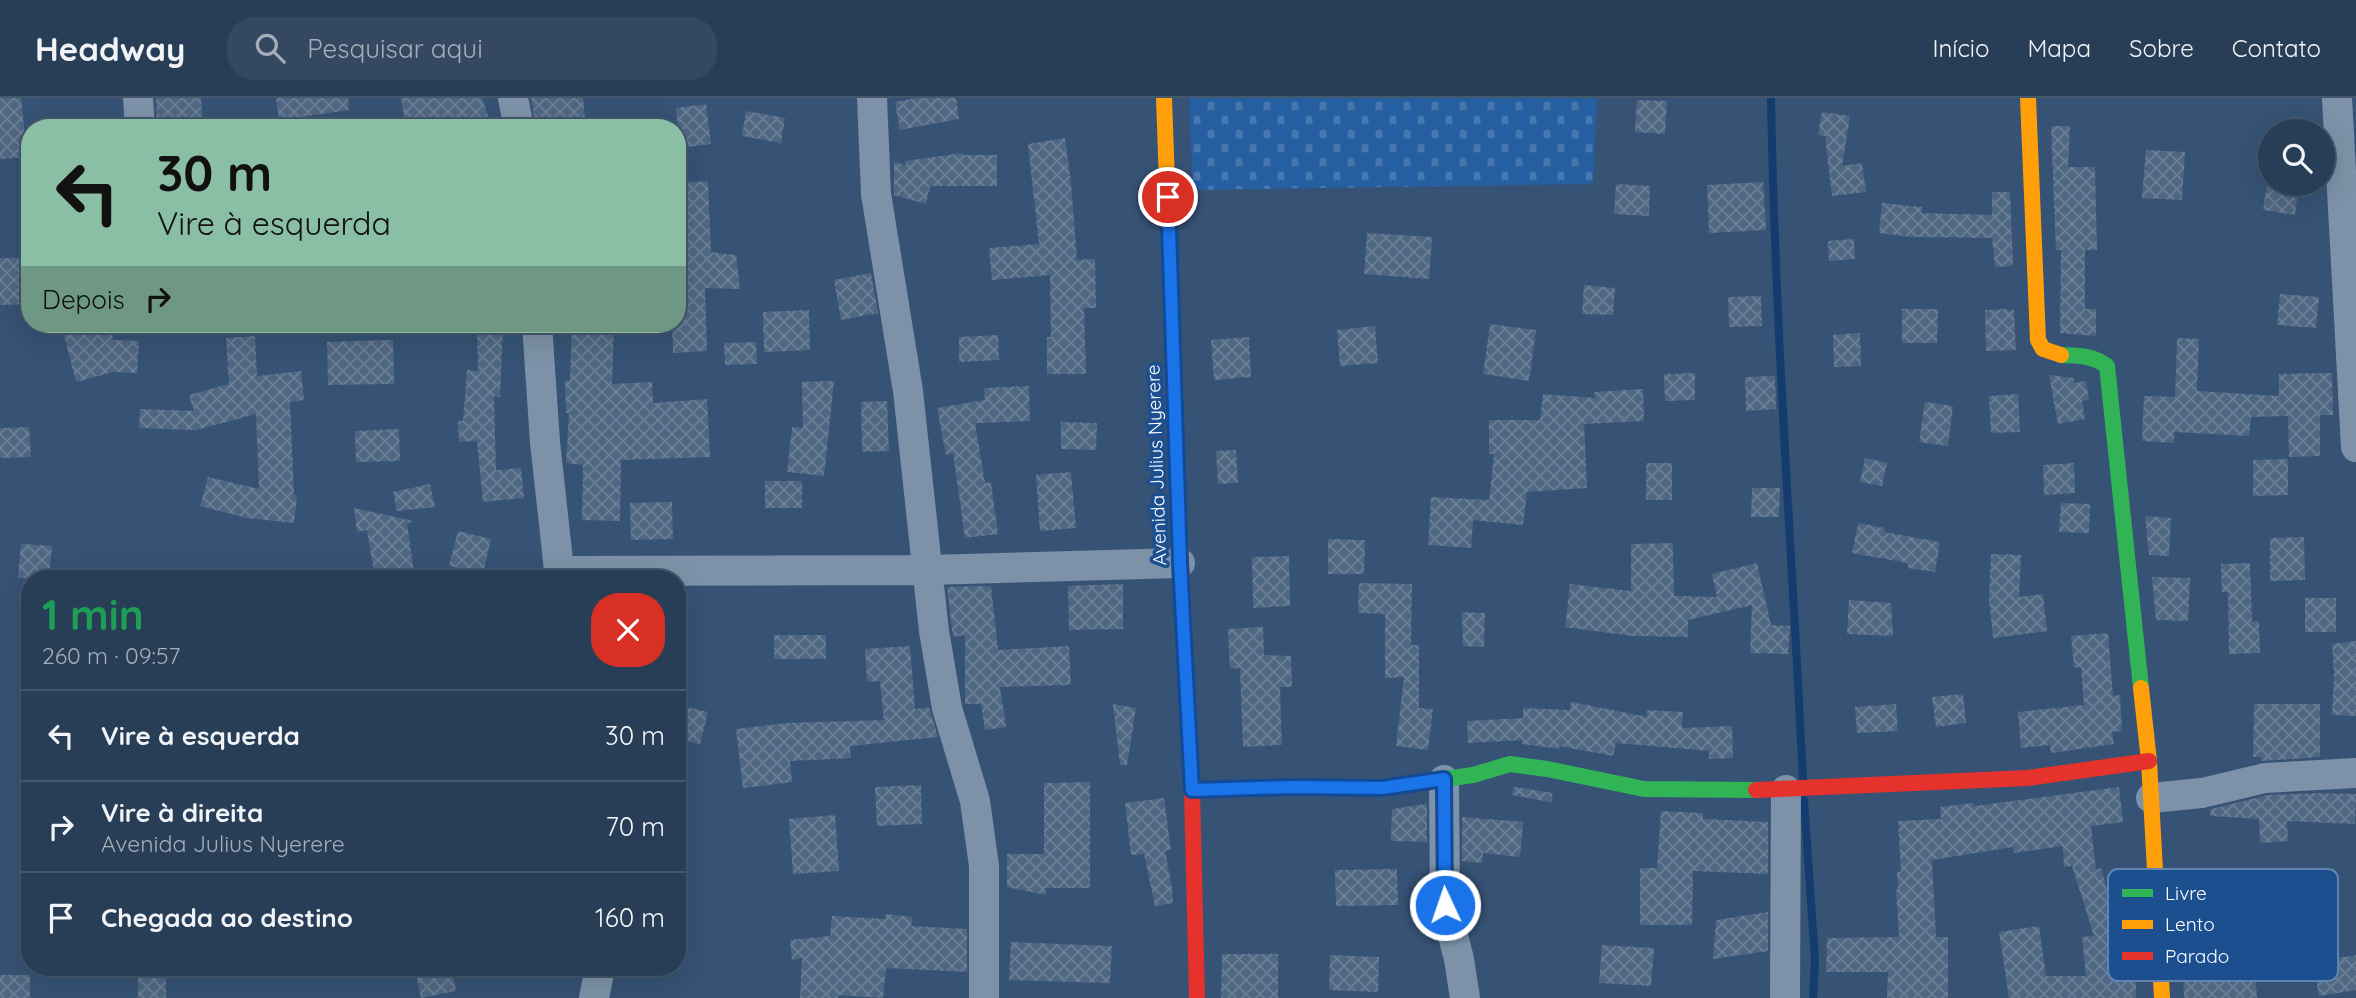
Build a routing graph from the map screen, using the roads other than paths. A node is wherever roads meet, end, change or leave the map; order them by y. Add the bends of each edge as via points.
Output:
1 (138, 98) edge
2 (513, 98) edge
3 (872, 98) edge
4 (1164, 98) edge
5 (2028, 98) edge
6 (2337, 98) edge
7 (140, 119) edge
8 (517, 119) edge
9 (538, 333) edge
10 (2355, 406) edge
11 (2356, 447) edge
12 (1180, 563) junction
13 (559, 570) edge
14 (928, 570) junction
15 (686, 573) edge
16 (2148, 761) junction
17 (2356, 773) edge
18 (1444, 779) junction
19 (1192, 790) junction
20 (1786, 790) junction
21 (2151, 798) junction
22 (2155, 869) edge
23 (598, 976) edge
24 (594, 998) edge
25 (984, 998) edge
26 (1197, 998) edge
27 (1465, 998) edge
28 (1786, 998) edge

1 - 7 street
2 - 8 street
3 - 14 street via 876,194 908,391
4 - 12 street, Avenida Julius Nyerere
5 - 16 street via 2038,340 2052,355 2096,357 2108,366
6 - 10 street
9 - 13 street
10 - 11 street
12 - 14 street
12 - 19 street, Avenida Julius Nyerere
14 - 15 street
14 - 25 street via 947,708 975,801 984,866
16 - 20 street via 2028,778
16 - 21 street
17 - 21 street via 2265,778 2202,793
18 - 19 street via 1382,788
18 - 20 street via 1510,764 1644,789
18 - 27 street via 1445,905
19 - 26 street, Avenida Julius Nyerere
20 - 28 street
21 - 22 street
23 - 24 street

